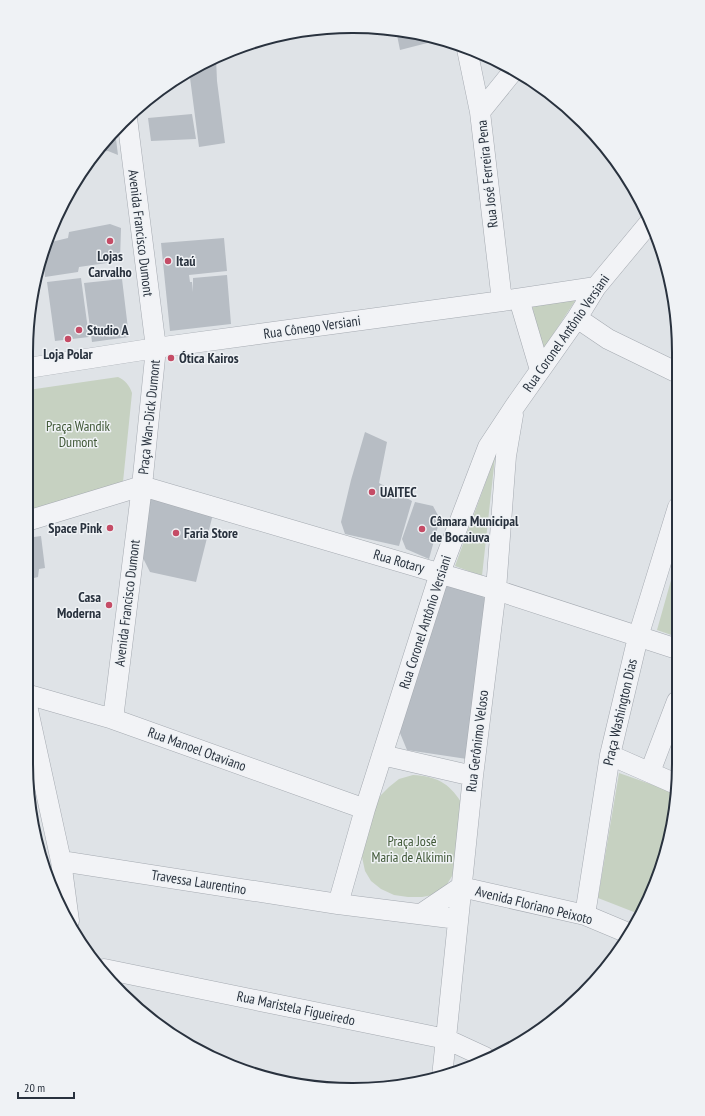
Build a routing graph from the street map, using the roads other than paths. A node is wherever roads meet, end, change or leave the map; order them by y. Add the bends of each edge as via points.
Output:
1 (469, 55) edge
2 (510, 75) edge
3 (480, 112) junction
4 (128, 126) edge
5 (646, 226) edge
6 (596, 287) junction
7 (510, 300) junction
8 (577, 318) junction
9 (156, 348) junction
10 (33, 367) edge
11 (540, 370) junction
12 (672, 370) edge
13 (515, 406) junction
14 (488, 447) junction
15 (506, 456) junction
16 (142, 486) junction
17 (33, 519) edge
18 (672, 528) edge
19 (440, 573) junction
20 (496, 590) junction
21 (638, 637) junction
22 (672, 647) edge
23 (33, 696) edge
24 (672, 714) edge
25 (113, 719) junction
26 (33, 734) edge
27 (382, 755) junction
28 (610, 755) junction
29 (650, 772) junction
30 (473, 776) junction
31 (671, 782) edge
32 (365, 809) junction
33 (60, 861) junction
34 (461, 887) junction
35 (338, 904) junction
36 (67, 906) edge
37 (421, 914) junction
38 (585, 915) junction
39 (458, 919) junction
40 (624, 931) edge
41 (109, 970) edge
42 (446, 1039) junction
43 (482, 1056) edge
44 (443, 1070) edge

1 - 3 street, Rua José Ferreira Pena
2 - 3 street
3 - 7 street, Rua José Ferreira Pena
4 - 9 street, Avenida Francisco Dumont
5 - 6 street, Rua Coronel Antônio Versiani
6 - 7 street, Rua Cônego Versiani
6 - 8 street, Rua Coronel Antônio Versiani
7 - 9 street, Rua Cônego Versiani
7 - 11 street, Rua José Ferreira Pena
8 - 11 street, Rua Coronel Antônio Versiani
8 - 12 street via 608,339
9 - 10 street, Rua Cônego Versiani
9 - 16 street, Praça Wan-Dick Dumont
11 - 13 street, Rua Coronel Antônio Versiani
13 - 14 street, Rua Coronel Antônio Versiani
13 - 15 street, Rua Gerônimo Veloso
14 - 15 street via 496,445 504,448
14 - 19 street, Rua Coronel Antônio Versiani
15 - 20 street, Rua Gerônimo Veloso
16 - 17 street, Praça Wan-Dick Dumont
16 - 19 street, Rua Rotary
16 - 25 street, Avenida Francisco Dumont
18 - 21 street, Praça Washington Dias
19 - 20 street, Rua Rotary
19 - 27 street, Rua Coronel Antônio Versiani
20 - 21 street, Rua Rotary
20 - 30 street, Rua Gerônimo Veloso
21 - 22 street, Rua Rotary
21 - 28 street, Praça Washington Dias
23 - 25 street, Rua Manoel Otaviano
24 - 29 street
25 - 32 street, Rua Manoel Otaviano
26 - 33 street
27 - 30 street
27 - 32 street, Rua Coronel Antônio Versiani
28 - 29 street
28 - 38 street, Praça Washington Dias
29 - 31 street
30 - 34 street, Rua Gerônimo Veloso
32 - 35 street, Rua Coronel Antônio Versiani
33 - 35 street, Travessa Laurentino
33 - 36 street
34 - 37 street
34 - 38 street, Avenida Floriano Peixoto
34 - 39 street, Rua Gerônimo Veloso
35 - 37 street
37 - 39 street
38 - 40 street, Avenida Floriano Peixoto
39 - 42 street, Rua Gerônimo Veloso
41 - 42 street, Rua Maristela Figueiredo
42 - 43 street, Rua Maristela Figueiredo
42 - 44 street, Rua Gerônimo Veloso

